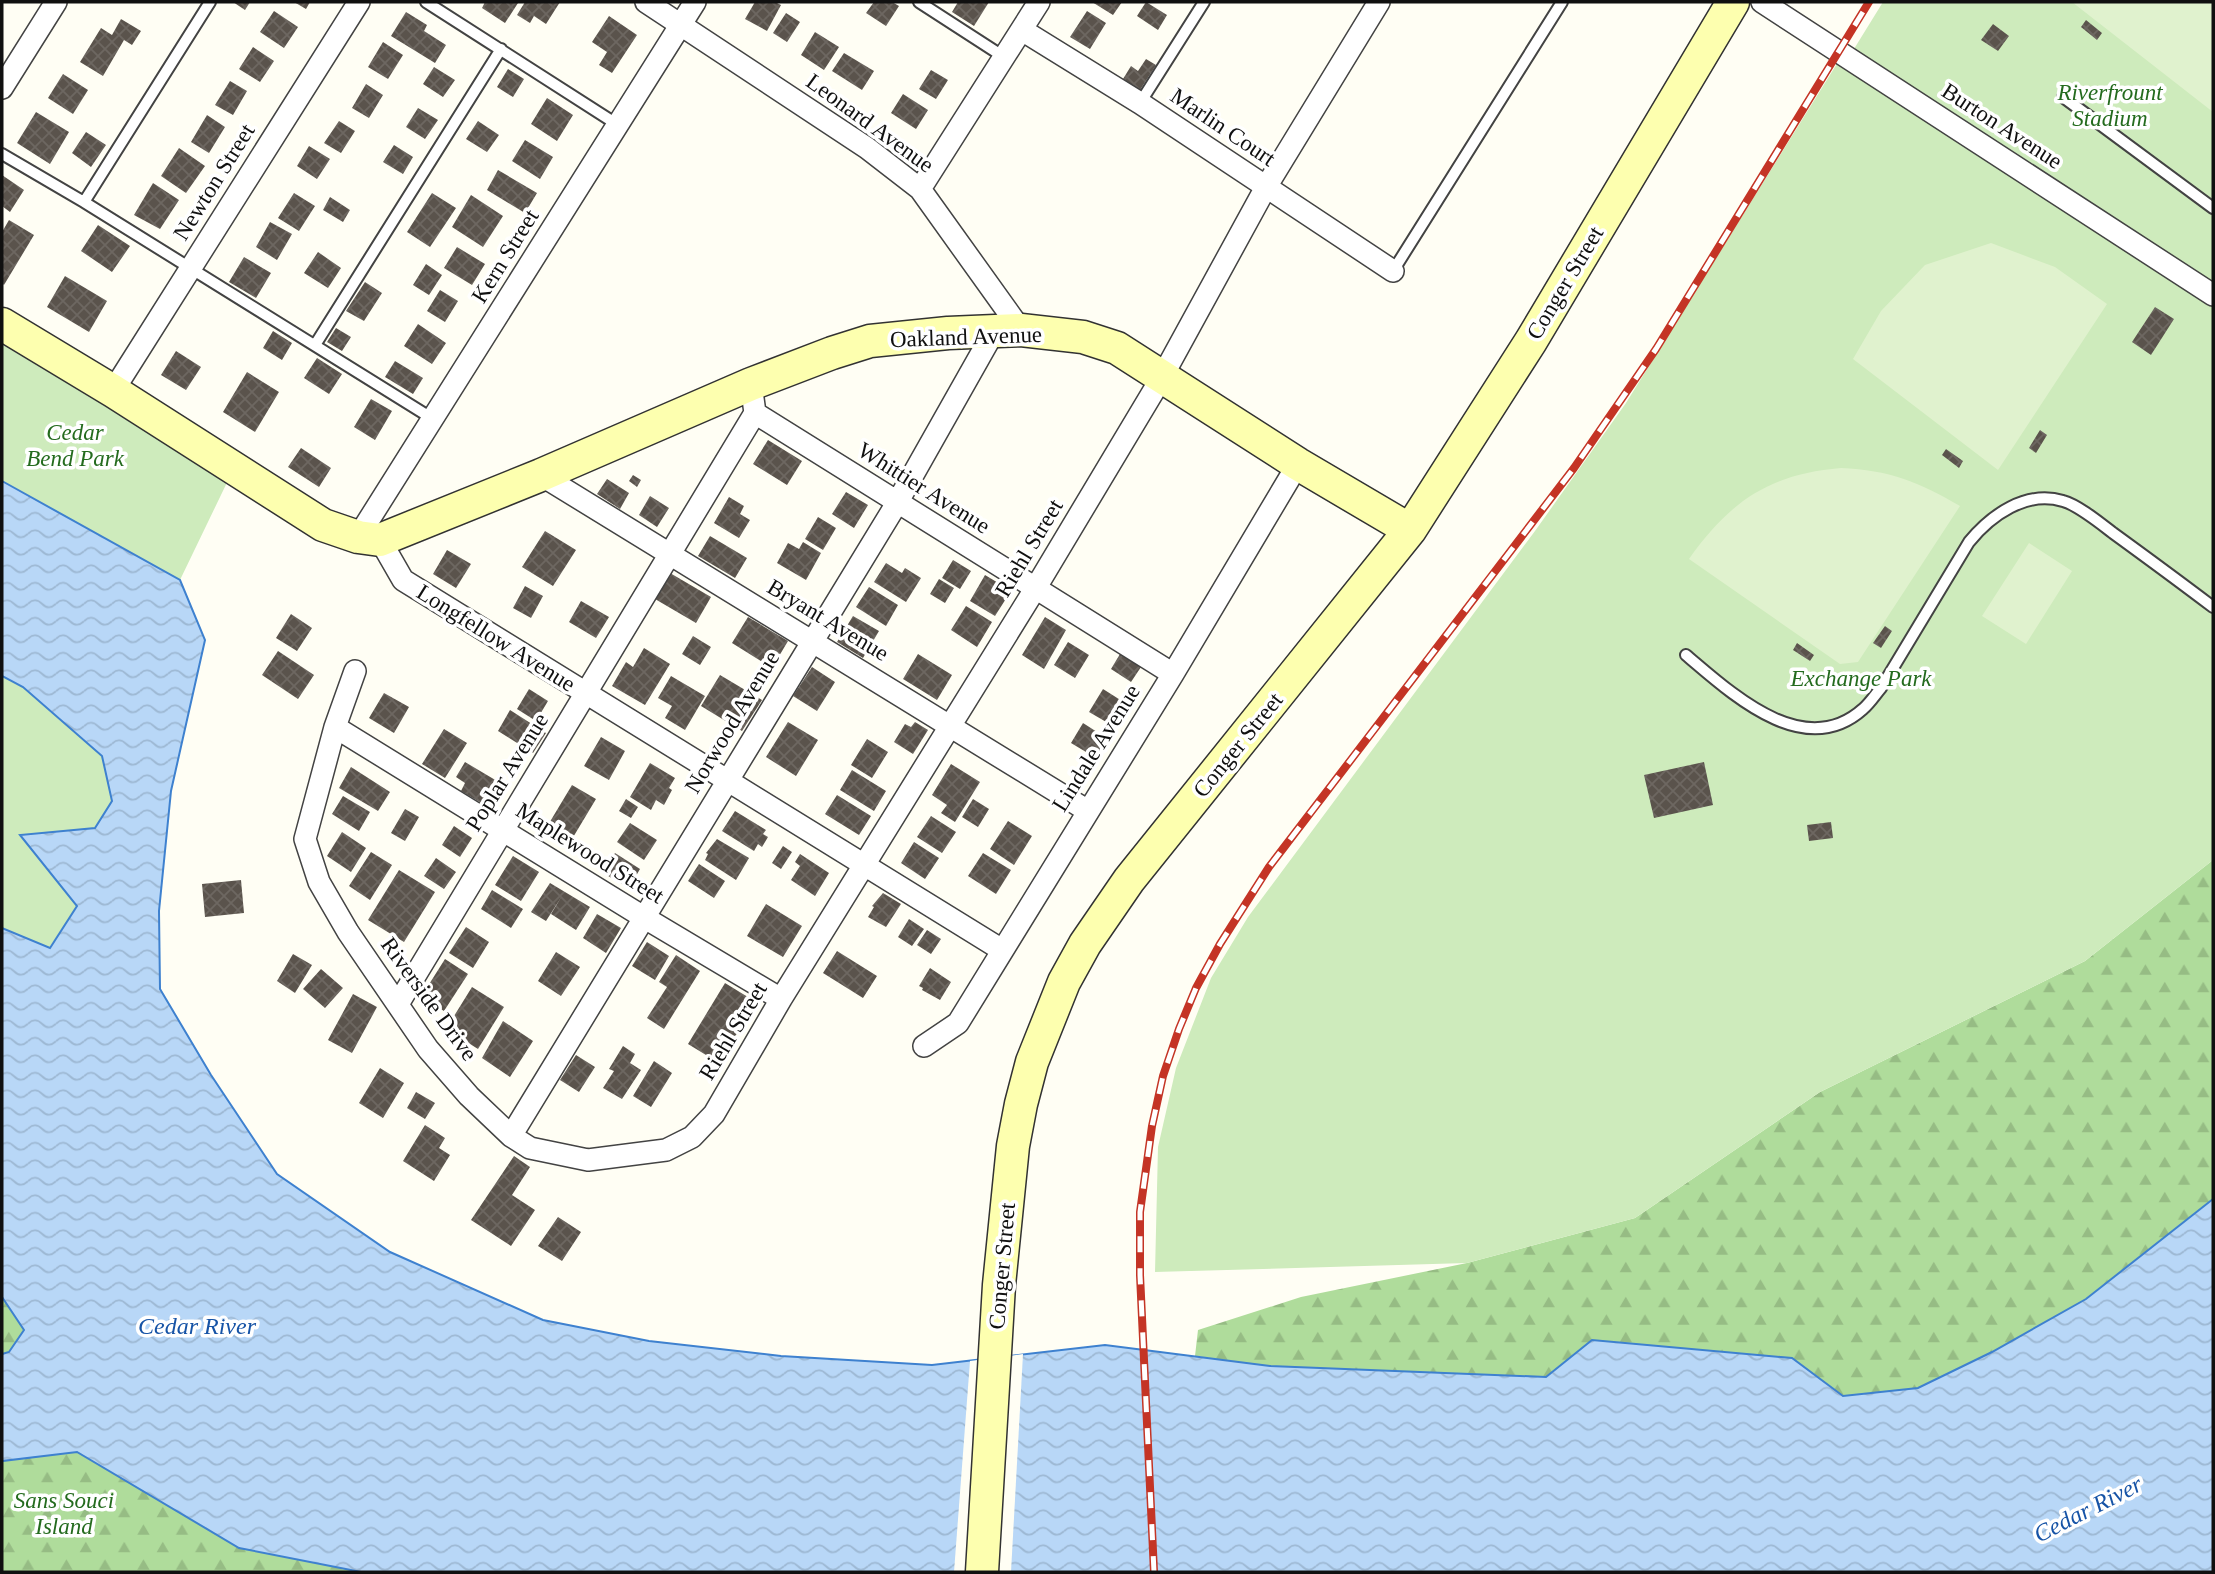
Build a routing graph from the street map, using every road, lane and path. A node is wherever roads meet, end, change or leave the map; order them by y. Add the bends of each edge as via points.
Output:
1 (56, 2) edge
2 (210, 2) edge
3 (359, 2) edge
4 (426, 2) edge
5 (646, 2) edge
6 (695, 2) edge
7 (919, 2) edge
8 (1039, 2) edge
9 (1204, 2) edge
10 (1378, 2) edge
11 (1562, 2) edge
12 (1734, 2) edge
13 (1762, 2) edge
14 (681, 24) junction
15 (1021, 30) junction
16 (501, 50) junction
17 (1004, 57) junction
18 (2, 88) edge
19 (2063, 97) dead end
20 (1140, 103) junction
21 (618, 125) junction
22 (2, 154) edge
23 (1266, 187) junction
24 (920, 189) junction
25 (84, 202) junction
26 (2213, 208) edge
27 (191, 268) junction
28 (1394, 271) joint
29 (2213, 295) edge
30 (2, 324) edge
31 (1007, 331) junction
32 (314, 345) junction
33 (1162, 377) junction
34 (113, 391) junction
35 (753, 398) junction
36 (433, 419) junction
37 (1298, 464) junction
38 (541, 475) junction
39 (897, 503) junction
40 (1410, 530) junction
41 (369, 538) junction
42 (669, 554) junction
43 (1035, 589) junction
44 (2213, 607) edge
45 (813, 641) junction
46 (1686, 655) dead end
47 (355, 671) dead end
48 (1173, 674) junction
49 (586, 694) junction
50 (952, 726) junction
51 (335, 727) junction
52 (726, 781) junction
53 (1088, 811) junction
54 (501, 829) junction
55 (866, 865) junction
56 (645, 918) junction
57 (1002, 950) junction
58 (782, 999) junction
59 (398, 1004) junction
60 (924, 1046) dead end
61 (714, 1114) joint
62 (511, 1136) junction
63 (982, 1572) edge

1 - 18 street
2 - 25 lane
3 - 27 street, Newton Street
4 - 16 lane
5 - 14 street, Leonard Avenue
6 - 14 street, Kern Street
7 - 17 lane
8 - 15 street
9 - 20 lane
10 - 23 street, Riehl Street
11 - 28 lane
12 - 40 main road, Conger Street via 1531,341
13 - 29 street, Burton Avenue
14 - 21 street, Kern Street
14 - 24 street, Leonard Avenue via 867,148
15 - 17 street
15 - 20 street, Marlin Court
16 - 21 lane
16 - 32 lane
17 - 24 street
19 - 26 lane
20 - 23 street, Marlin Court
21 - 36 street, Kern Street
22 - 25 lane
23 - 28 street, Marlin Court
23 - 33 street, Riehl Street
24 - 31 street, Leonard Avenue
25 - 27 lane
27 - 32 lane
27 - 34 street, Newton Street
30 - 34 main road
31 - 33 main road, Oakland Avenue via 1083,337 1117,348
31 - 35 main road, Oakland Avenue via 870,341
31 - 39 street, Norwood Avenue
32 - 36 lane
33 - 37 main road, Oakland Avenue
33 - 43 street, Riehl Street
34 - 41 main road via 323,524
35 - 38 main road, Oakland Avenue
35 - 39 street, Whittier Avenue
35 - 42 street, Poplar Avenue
36 - 41 street, Kern Street
37 - 40 main road, Oakland Avenue
37 - 48 street, Lindale Avenue
38 - 41 main road, Oakland Avenue
38 - 42 street, Bryant Avenue
39 - 43 street, Whittier Avenue
39 - 45 street, Norwood Avenue
40 - 63 main road, Conger Street via 1108,908 1079,953 1046,1021 1013,1146 998,1298
41 - 49 street, Longfellow Avenue via 403,580
42 - 45 street, Bryant Avenue
42 - 49 street, Poplar Avenue
43 - 48 street, Whittier Avenue
43 - 50 street, Riehl Street
44 - 46 lane via 2098,522 2063,501 2038,499 2007,507 1984,523 1881,688 1863,709 1838,724 1803,729 1770,718 1732,694
45 - 50 street, Bryant Avenue
45 - 52 street, Norwood Avenue
47 - 51 street, Riverside Drive
48 - 53 street, Lindale Avenue
49 - 52 street, Longfellow Avenue
49 - 54 street, Poplar Avenue
50 - 53 street, Bryant Avenue
50 - 55 street, Riehl Street
51 - 54 street, Maplewood Street
51 - 59 street, Riverside Drive via 305,839 319,883
52 - 55 street, Longfellow Avenue
52 - 56 street, Norwood Avenue
53 - 57 street, Lindale Avenue
54 - 56 street, Maplewood Street
54 - 59 street, Poplar Avenue
55 - 57 street, Longfellow Avenue
55 - 58 street, Riehl Street
56 - 58 street, Maplewood Street
56 - 62 street, Norwood Avenue
57 - 60 street, Lindale Avenue via 958,1023
58 - 61 street, Riehl Street
59 - 62 street, Riverside Drive via 428,1049
61 - 62 street, Riverside Drive via 692,1137 666,1150 588,1160 530,1148

